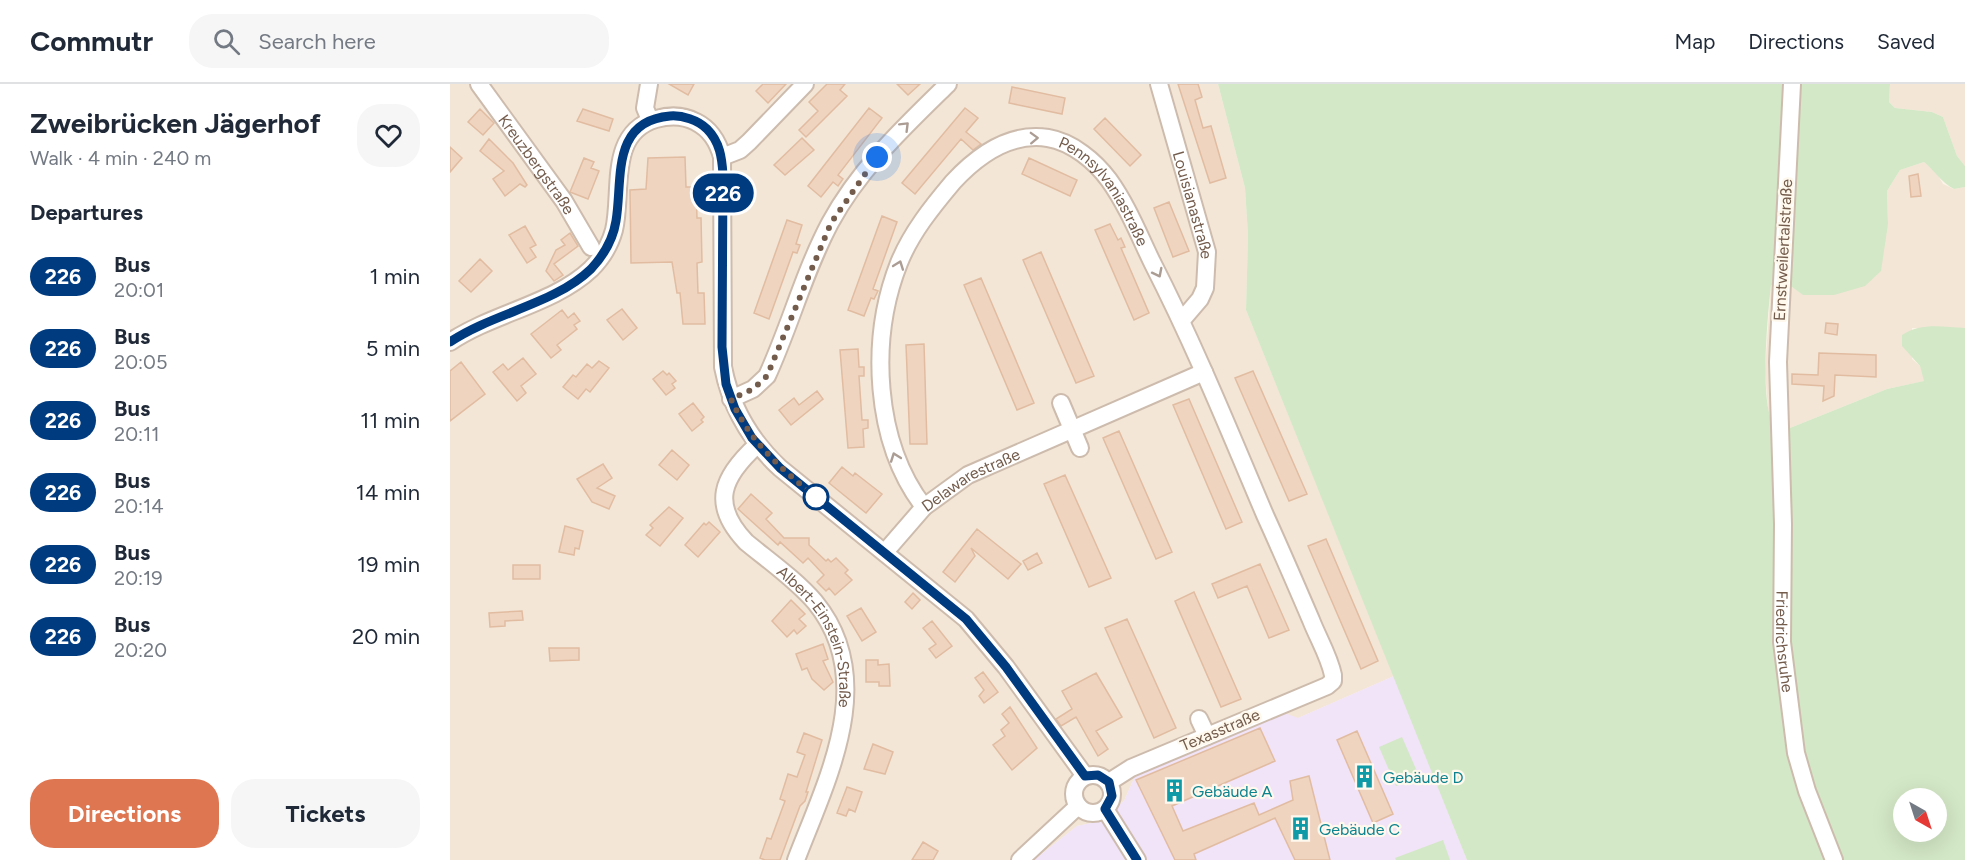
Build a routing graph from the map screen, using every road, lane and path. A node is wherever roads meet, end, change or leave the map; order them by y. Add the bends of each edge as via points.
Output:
1 (478, 84) edge
2 (649, 84) edge
3 (805, 84) edge
4 (948, 84) edge
5 (1159, 84) edge
6 (1792, 84) edge
7 (650, 120) junction
8 (722, 157) junction
9 (591, 247) dead end
10 (1182, 320) junction
11 (450, 342) edge
12 (1204, 372) junction
13 (731, 399) junction
14 (1061, 403) dead end
15 (1780, 417) joint
16 (1072, 428) junction
17 (757, 445) junction
18 (1080, 447) dead end
19 (924, 507) junction
20 (885, 552) junction
21 (1333, 681) joint
22 (1199, 719) dead end
23 (1207, 736) junction
24 (1085, 776) junction
25 (1109, 782) junction
26 (1078, 806) junction
27 (1105, 809) junction
28 (796, 860) edge
29 (1020, 860) edge
30 (1137, 860) edge
31 (1834, 860) edge

1 - 9 street, Kreuzbergstraße via 564,201
2 - 7 street via 645,108
3 - 8 street via 740,150
13 -> 4 street via 753,389 767,376 819,245 845,198 887,145
5 - 10 street, Louisianastraße via 1207,252 1205,288
6 - 15 street, Ernstweilertalstraße via 1780,293
7 - 8 street via 676,115 695,121 713,136
7 - 11 street via 624,148 613,233 592,268 563,289 478,324
8 - 13 street via 722,347
10 - 12 street, Pennsylvaniastraße
19 -> 10 street, Pennsylvaniastraße via 904,478 890,442 882,378 883,326 899,264 909,242 943,194 976,161 1012,140 1029,138 1068,144 1091,160 1109,180
12 - 16 street, Delawarestraße
12 - 21 street, Pennsylvaniastraße via 1332,670
13 - 17 street
14 - 16 street
15 - 31 street, Friedrichsruhe via 1784,524 1782,642 1786,686 1796,753
16 - 18 street
16 - 19 street, Delawarestraße via 968,475
17 - 20 street
17 - 28 street, Albert-Einstein-Straße via 731,473 725,486 726,511 746,542 814,601 829,622 845,665 846,713 839,742
19 - 20 street, Delawarestraße
20 - 24 street via 978,631
21 - 23 street, Texasstraße
22 - 23 street
23 - 25 street, Texasstraße via 1131,768
24 - 25 street via 1098,775
24 - 26 street via 1074,789
25 - 27 street via 1112,796
26 - 27 street via 1089,813
26 - 29 street
27 - 30 street

